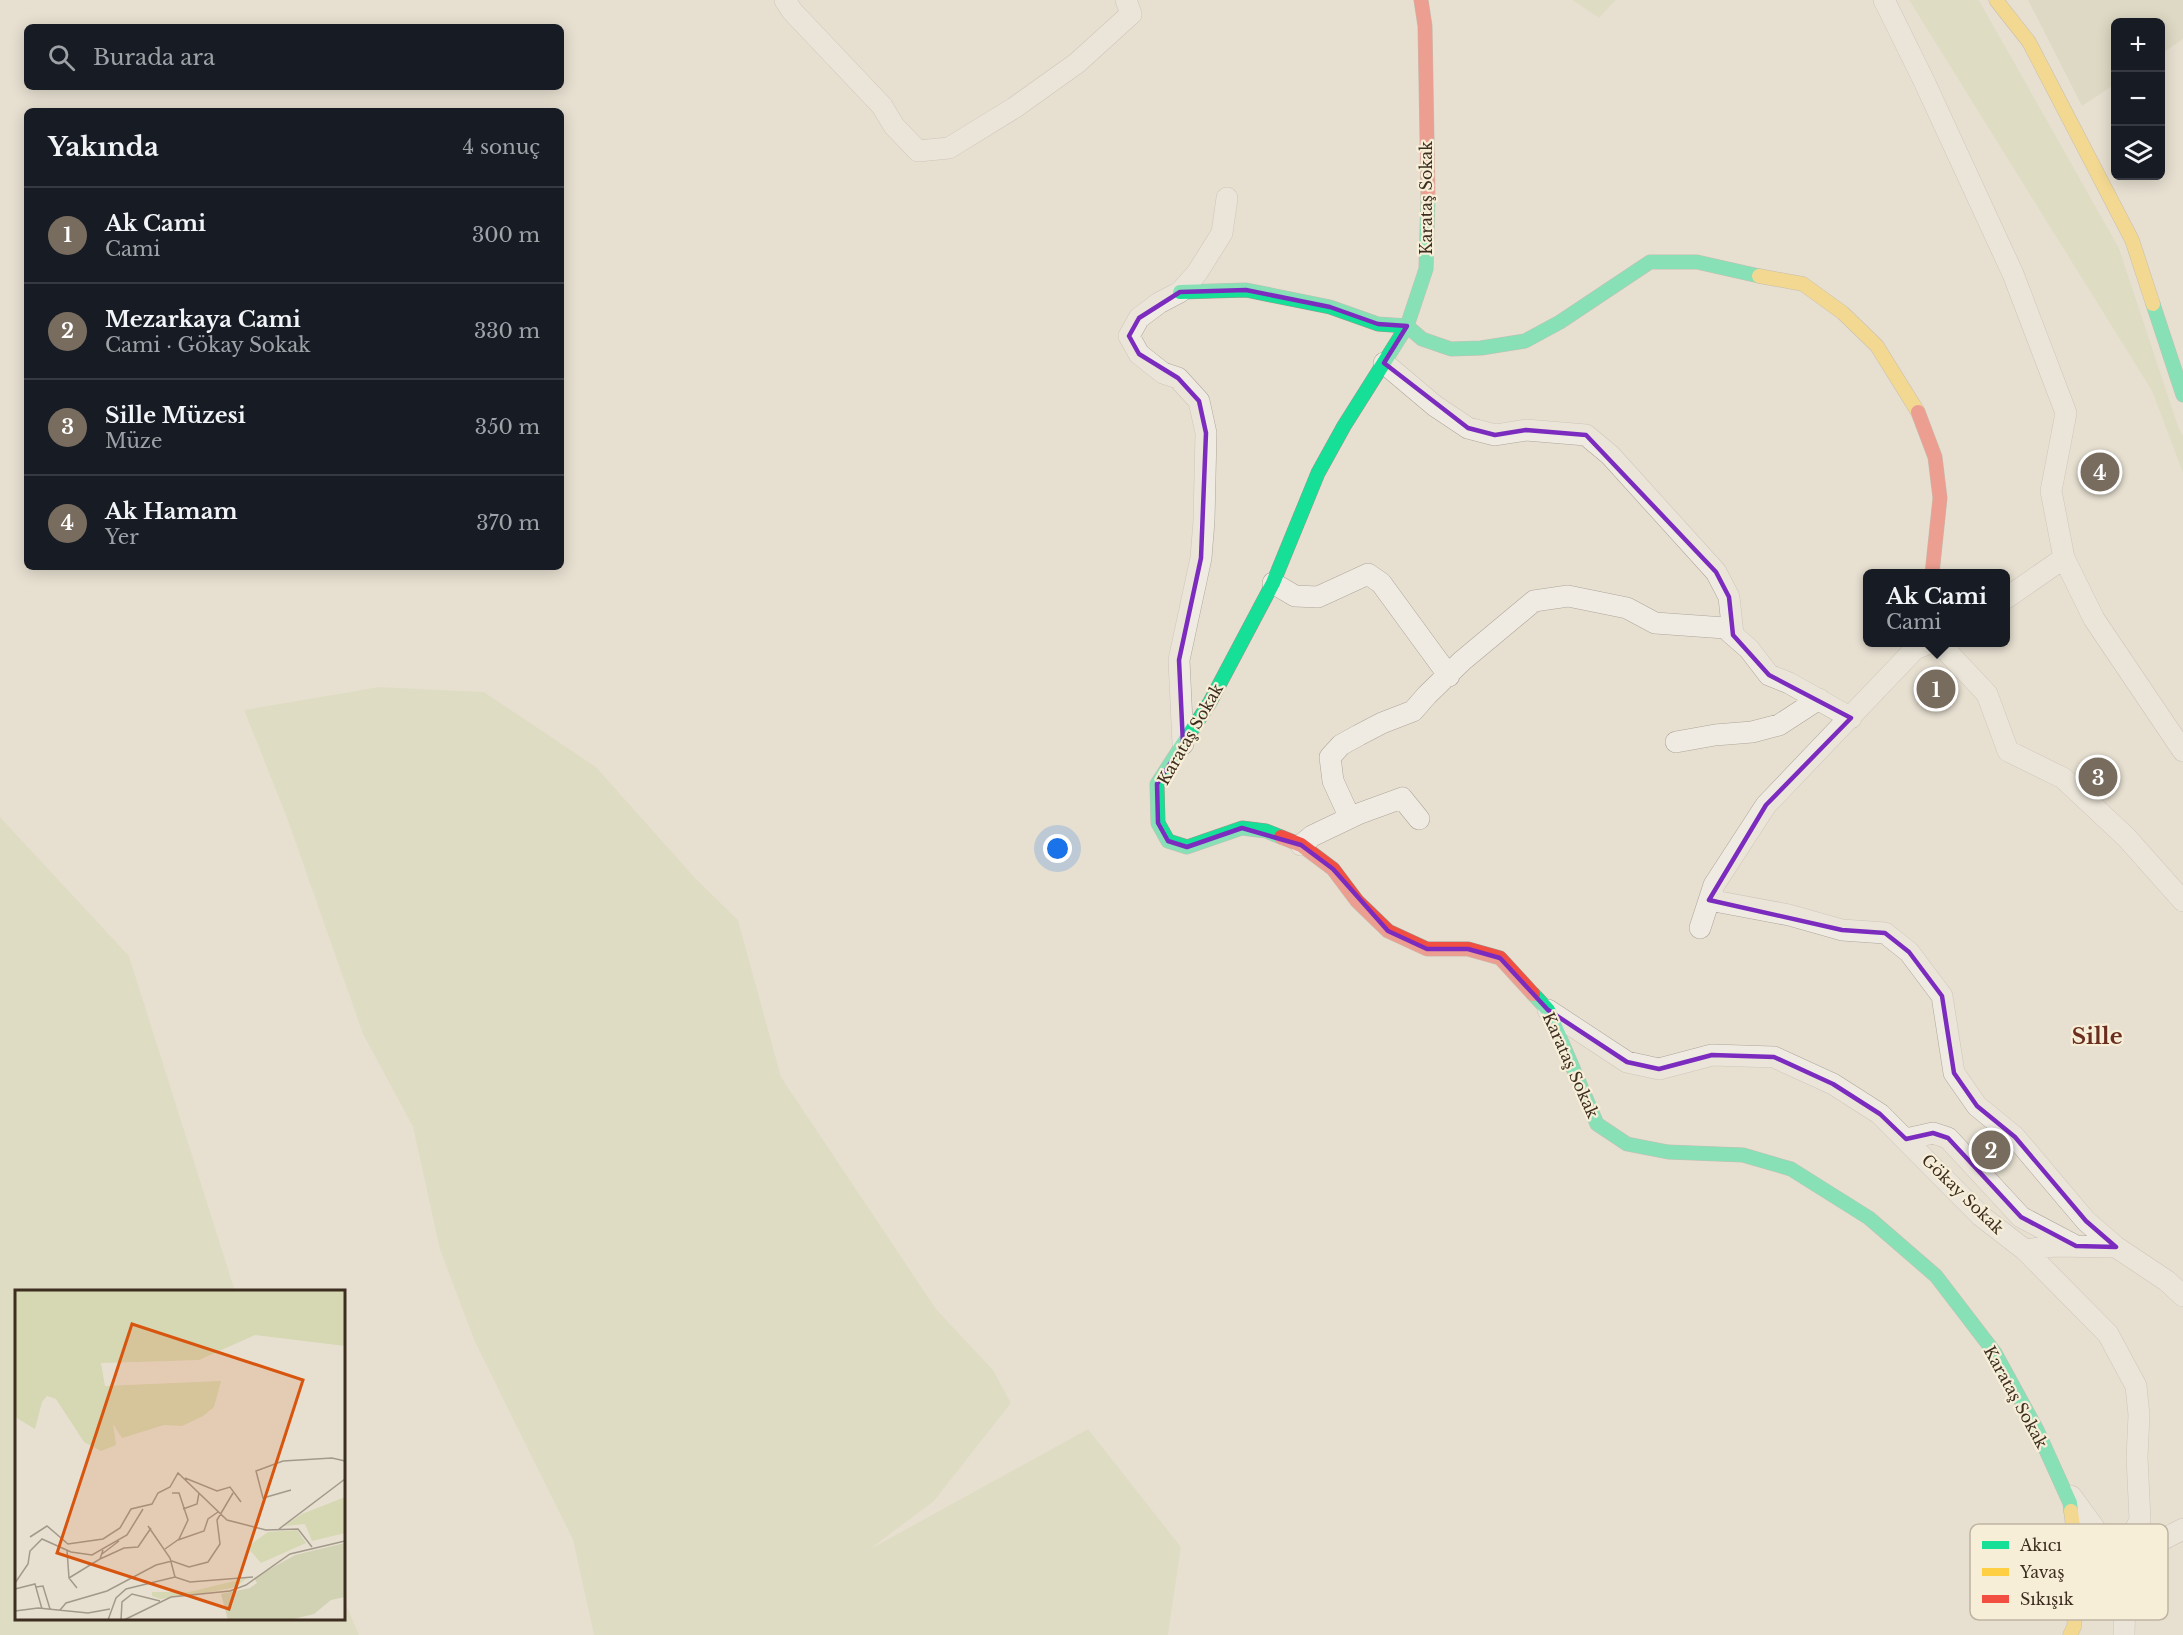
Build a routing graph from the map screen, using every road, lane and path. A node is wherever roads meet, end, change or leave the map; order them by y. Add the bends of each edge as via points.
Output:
1 (785, 0) edge
2 (1126, 0) edge
3 (1421, 0) edge
4 (1884, 0) edge
5 (1996, 0) edge
6 (1227, 198) dead end
7 (1180, 292) junction
8 (1407, 326) junction
9 (1384, 363) junction
10 (2183, 395) edge
11 (2064, 558) junction
12 (1932, 569) edge
13 (1273, 583) junction
14 (2010, 596) edge
15 (1733, 635) junction
16 (1920, 647) edge
17 (1943, 647) edge
18 (1449, 676) junction
19 (1819, 699) junction
20 (1851, 718) junction
21 (1676, 742) dead end
22 (1183, 744) junction
23 (2183, 751) edge
24 (1350, 818) junction
25 (1419, 819) dead end
26 (1301, 845) junction
27 (1709, 900) junction
28 (2183, 901) edge
29 (1700, 928) dead end
30 (1548, 1010) junction
31 (1906, 1139) junction
32 (2076, 1246) junction
33 (2116, 1247) junction
34 (2025, 1250) junction
35 (2183, 1296) edge
36 (2059, 1478) junction
37 (2073, 1524) edge
38 (2092, 1524) edge
39 (2138, 1524) edge
40 (2183, 1529) edge
41 (2168, 1537) edge
42 (2074, 1620) edge
43 (2124, 1620) edge
44 (2070, 1635) edge
45 (2124, 1635) edge

1 - 2 street via 918,151 949,148 1077,63 1131,14
3 - 8 street, Karataş Sokak via 1425,26 1426,269
4 - 11 street via 2013,274 2066,413 2051,491
5 - 10 street via 2029,42 2132,240
6 - 7 street via 1222,233
7 - 8 street via 1246,290 1330,308 1377,324
7 - 22 street via 1139,318 1129,336 1139,354 1163,373 1178,378 1199,401 1206,433 1201,558 1179,660
8 - 9 street, Karataş Sokak
8 - 12 street via 1422,339 1451,349 1525,341 1650,262 1697,262 1803,284 1843,313 1877,346 1915,405 1935,457 1940,498
9 - 13 street, Karataş Sokak via 1318,473
9 - 15 street via 1468,428 1495,435 1526,430 1586,435 1610,455 1716,572 1729,597
11 - 14 street
11 - 23 street via 2094,619
13 - 18 street via 1295,596 1318,597 1368,574 1381,584
13 - 22 street, Karataş Sokak via 1210,702
15 - 18 street via 1725,628 1655,623 1627,608 1568,596 1534,601
15 - 19 street via 1769,675
16 - 20 street
17 - 28 street via 1987,694 2008,751 2063,778 2126,837
18 - 24 street via 1413,711 1359,735 1330,757 1333,781
19 - 20 street
19 - 21 street via 1779,725
20 - 27 street via 1766,805 1714,885
22 - 26 street, Karataş Sokak via 1157,784 1158,823 1168,841 1187,847 1242,828 1266,831
24 - 25 street via 1402,798
24 - 26 street
26 - 30 street, Karataş Sokak via 1333,869 1357,901 1388,931 1426,949 1468,949 1500,958
27 - 29 street
27 - 33 street via 1842,930 1885,933 1909,952 1942,996 1954,1073 1977,1106 2015,1137 2086,1221
30 - 31 street, Gökay Sokak via 1628,1062 1659,1069 1712,1055 1774,1057 1833,1084 1880,1114
30 - 36 street, Karataş Sokak via 1597,1124 1627,1144 1668,1152 1743,1155 1791,1169 1869,1218 1936,1276 1995,1353
31 - 32 street via 1933,1133 1948,1138 2020,1217
31 - 34 street, Gökay Sokak via 1981,1216
32 - 33 street
32 - 34 street
33 - 35 street
34 - 39 street, Gökay Sokak via 2108,1334 2136,1386
36 - 37 street, Karataş Sokak via 2070,1503
36 - 38 street
40 - 41 street
42 - 44 street, Karataş Sokak
43 - 45 street

